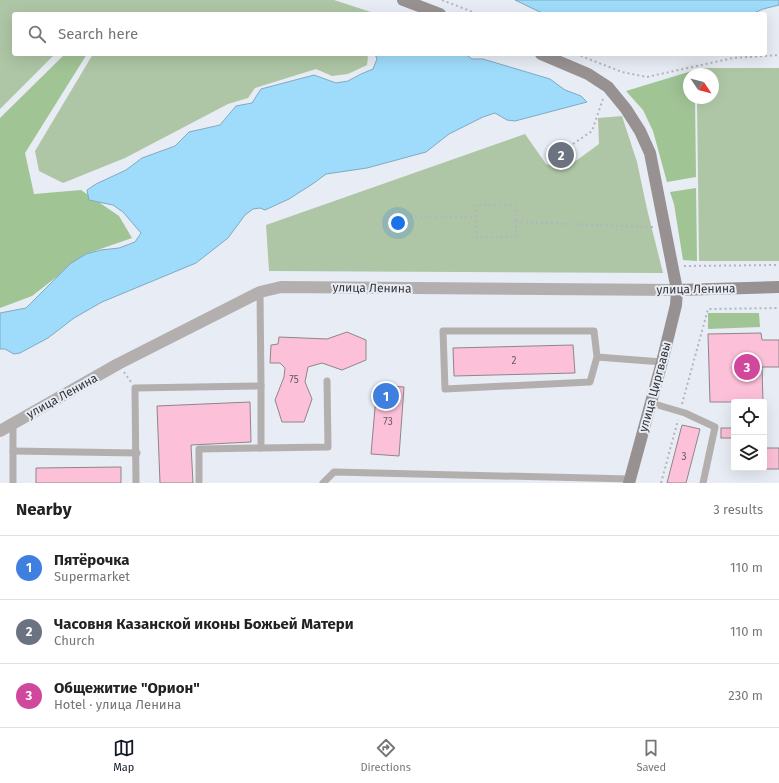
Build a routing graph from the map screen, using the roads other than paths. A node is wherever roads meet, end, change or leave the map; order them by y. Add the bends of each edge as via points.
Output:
1 (403, 0) edge
2 (435, 12) edge
3 (546, 56) edge
4 (779, 287) edge
5 (677, 290) junction
6 (260, 292) junction
7 (597, 357) junction
8 (662, 362) junction
9 (328, 381) dead end
10 (261, 386) junction
11 (651, 403) junction
12 (13, 424) junction
13 (0, 431) edge
14 (262, 448) junction
15 (13, 450) junction
16 (136, 453) junction
17 (629, 481) edge
18 (13, 483) edge
19 (136, 483) edge
20 (199, 483) edge
21 (323, 483) edge
22 (703, 483) edge

1 - 2 main road
3 - 5 main road, улица Циргвавы via 588,74 608,87 640,131 650,153
4 - 5 main road, улица Ленина
5 - 6 street, улица Ленина via 281,287
5 - 8 main road, улица Циргвавы via 676,305
6 - 10 lane
6 - 12 street, улица Ленина via 118,364
7 - 7 lane via 594,331 442,331 445,389 590,382
7 - 8 lane
8 - 11 main road, улица Циргвавы
9 - 14 lane via 328,447
10 - 14 lane
10 - 16 lane via 135,388
11 - 17 main road, улица Циргвавы
11 - 22 lane via 680,411 715,427
12 - 13 street, улица Ленина
12 - 15 lane
14 - 20 lane via 199,449
15 - 16 lane
15 - 18 lane
16 - 19 lane
17 - 21 lane via 334,472

